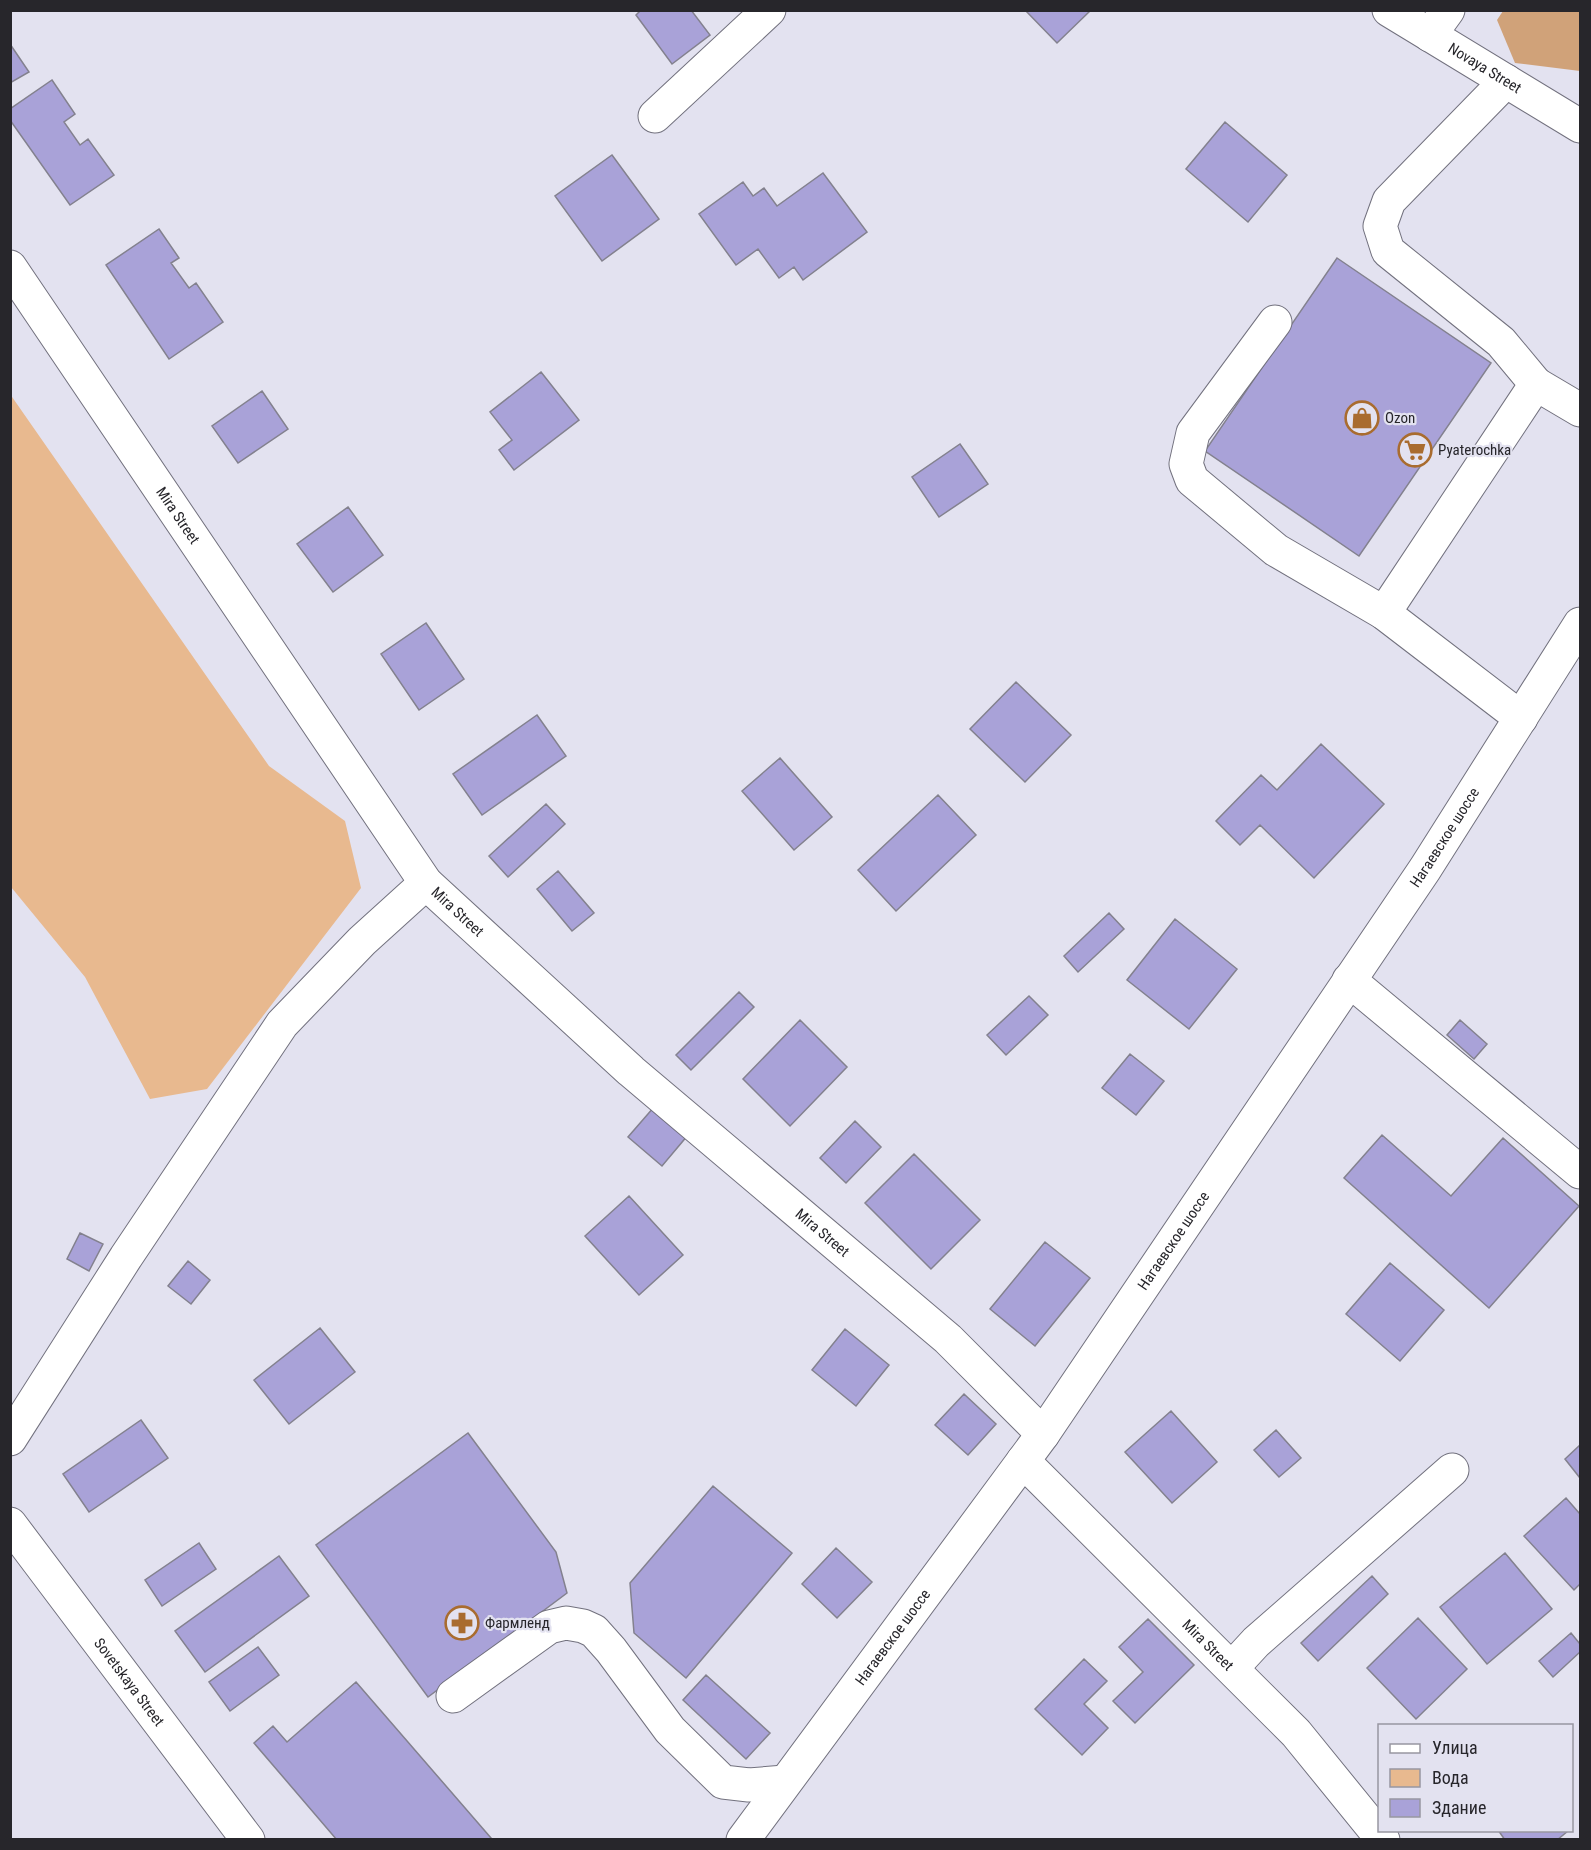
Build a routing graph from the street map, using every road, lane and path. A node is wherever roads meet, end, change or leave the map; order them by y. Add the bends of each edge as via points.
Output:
1 (769, 10) edge
2 (1389, 10) edge
3 (1439, 23) edge
4 (1506, 81) junction
5 (655, 116) dead end
6 (1581, 126) edge
7 (10, 267) edge
8 (1275, 322) dead end
9 (1536, 384) junction
10 (1581, 410) edge
11 (1384, 613) junction
12 (1581, 624) edge
13 (1521, 718) junction
14 (426, 883) junction
15 (1349, 980) junction
16 (1581, 1172) edge
17 (1043, 1434) junction
18 (10, 1439) edge
19 (1023, 1461) junction
20 (1452, 1470) dead end
21 (10, 1524) edge
22 (1232, 1668) junction
23 (453, 1696) dead end
24 (785, 1782) junction
25 (248, 1839) edge
26 (743, 1839) edge
27 (1383, 1839) edge

1 - 5 street
2 - 3 street, Novaya Street
3 - 4 street, Novaya Street
4 - 6 street, Novaya Street
4 - 9 street via 1389,201 1380,226 1388,251 1501,342
7 - 14 street, Mira Street
8 - 11 street via 1192,433 1186,464 1192,480 1276,550
9 - 10 street
9 - 11 street
11 - 13 street
12 - 13 street, Нагаевское шоссе
13 - 15 street, Нагаевское шоссе
14 - 17 street, Mira Street via 631,1071 948,1339
14 - 18 street via 362,941 282,1024
15 - 16 street
15 - 17 street, Нагаевское шоссе
17 - 19 street, Нагаевское шоссе
19 - 22 street, Mira Street
19 - 24 street, Нагаевское шоссе
20 - 22 street via 1256,1642
21 - 25 street, Sovetskaya Street
22 - 27 street, Mira Street via 1296,1733
23 - 24 street via 549,1627 566,1623 583,1626 594,1631 670,1730 723,1782
24 - 26 street, Нагаевское шоссе

